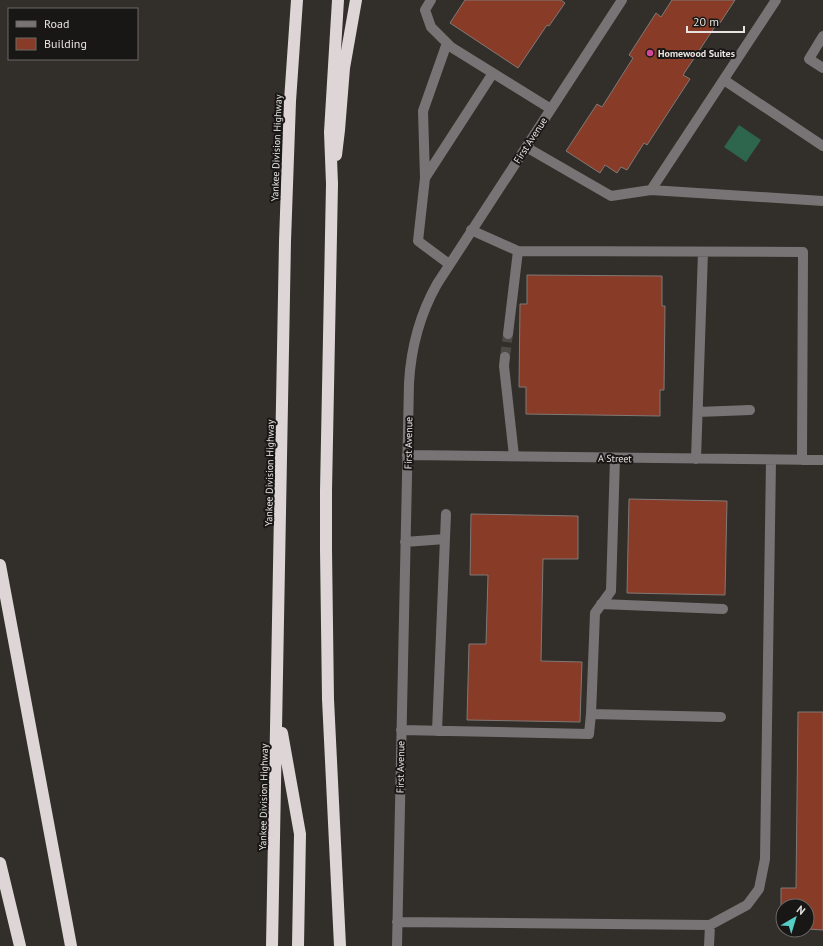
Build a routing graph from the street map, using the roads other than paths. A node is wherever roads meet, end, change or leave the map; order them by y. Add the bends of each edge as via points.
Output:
1 (297, 0) edge
2 (338, 0) edge
3 (356, 0) edge
4 (431, 0) edge
5 (622, 0) edge
6 (776, 0) edge
7 (823, 36) edge
8 (447, 43) junction
9 (823, 68) edge
10 (493, 73) junction
11 (724, 80) junction
12 (551, 109) junction
13 (823, 146) edge
14 (526, 147) junction
15 (425, 178) junction
16 (332, 184) junction
17 (651, 190) junction
18 (823, 201) edge
19 (471, 230) junction
20 (518, 251) junction
21 (703, 252) junction
22 (449, 264) junction
23 (508, 334) tunnel mouth
24 (505, 357) tunnel mouth
25 (750, 410) dead end
26 (698, 412) junction
27 (407, 455) junction
28 (514, 456) junction
29 (615, 458) junction
30 (696, 459) junction
31 (771, 460) junction
32 (802, 460) junction
33 (823, 460) edge
34 (446, 514) dead end
35 (445, 539) junction
36 (405, 542) junction
37 (0, 565) edge
38 (601, 604) junction
39 (723, 609) dead end
40 (277, 705) junction
41 (591, 714) junction
42 (721, 717) dead end
43 (401, 730) junction
44 (438, 731) junction
45 (0, 863) edge
46 (397, 922) junction
47 (710, 925) junction
48 (20, 946) edge
49 (70, 946) edge
50 (272, 946) edge
51 (298, 946) edge
52 (340, 946) edge
53 (397, 946) edge
54 (709, 946) edge

1 - 40 highway, Yankee Division Highway via 285,234
2 - 16 highway via 330,132
3 - 16 highway via 344,68 340,130
4 - 8 street via 425,10 431,27
5 - 12 street, First Avenue
6 - 11 street
7 - 9 street via 809,59
8 - 10 street
8 - 15 street via 423,111
10 - 12 street
10 - 15 street
11 - 13 street
11 - 17 street
12 - 14 street, First Avenue
14 - 17 street via 611,196
14 - 19 street, First Avenue
15 - 22 street via 418,241
16 - 52 highway via 326,602
17 - 18 street
19 - 20 street
19 - 22 street, First Avenue
20 - 21 street
20 - 23 street
21 - 26 street
21 - 32 street via 803,252
22 - 27 street, First Avenue via 429,298 414,337 410,367
24 - 28 street
25 - 26 street
26 - 30 street
27 - 28 street, A Street
27 - 36 street, First Avenue
28 - 29 street, A Street
29 - 30 street, A Street
29 - 38 street via 611,591
30 - 31 street, A Street
31 - 32 street, A Street
31 - 47 street via 765,859 759,889 747,905
32 - 33 street, A Street
34 - 35 street
35 - 36 street
35 - 44 street
36 - 43 street, First Avenue
37 - 49 highway
38 - 39 street
38 - 41 street via 595,613
40 - 50 highway, Yankee Division Highway
40 - 51 highway via 300,834
41 - 42 street
41 - 44 street via 589,734
43 - 44 street
43 - 46 street, First Avenue
45 - 48 highway
46 - 47 street
46 - 53 street, First Avenue
47 - 54 street

